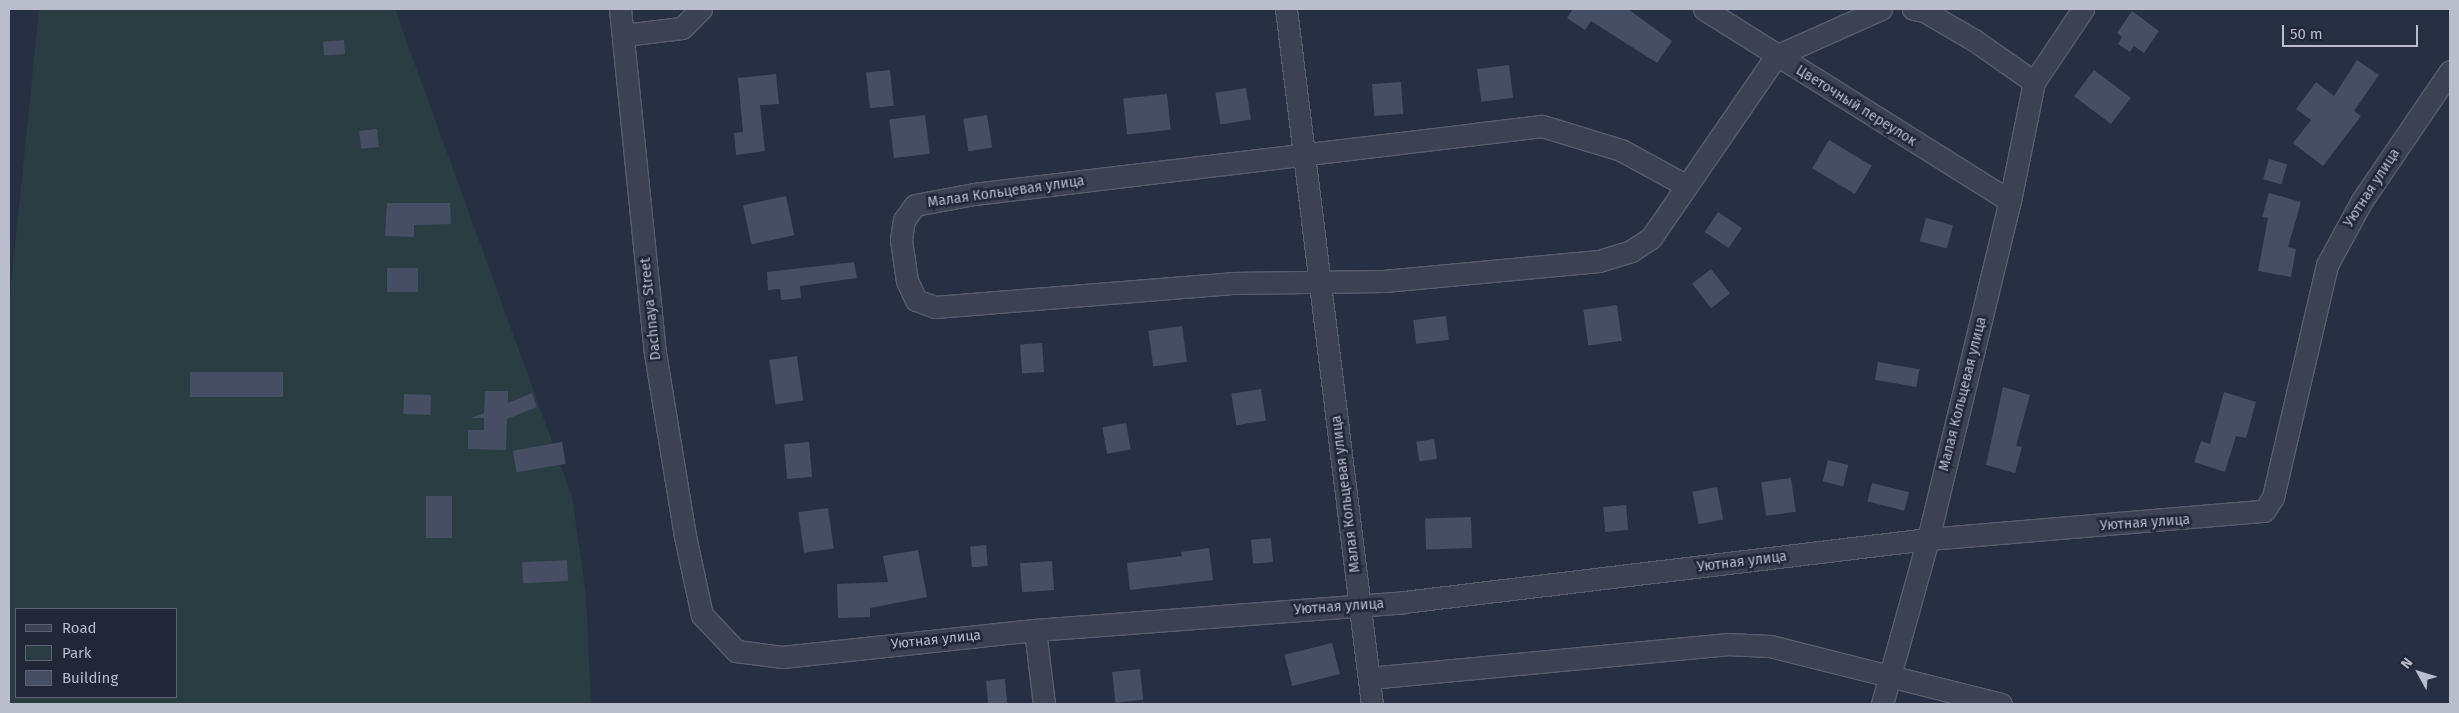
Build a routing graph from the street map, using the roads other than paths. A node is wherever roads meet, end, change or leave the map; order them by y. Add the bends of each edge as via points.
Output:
1 (620, 9) edge
2 (701, 9) edge
3 (1286, 9) edge
4 (1704, 9) edge
5 (1881, 9) edge
6 (1913, 9) edge
7 (2083, 9) edge
8 (624, 35) junction
9 (1776, 56) junction
10 (2450, 71) edge
11 (2034, 82) junction
12 (1304, 156) junction
13 (1685, 185) junction
14 (2010, 201) junction
15 (1321, 284) junction
16 (1928, 539) junction
17 (1359, 606) junction
18 (1035, 630) junction
19 (736, 651) joint
20 (1368, 678) junction
21 (1888, 678) junction
22 (1044, 704) edge
23 (1372, 704) edge
24 (1882, 704) edge
25 (2001, 704) edge

1 - 8 street, Dachnaya Street
2 - 8 street via 682,28
3 - 12 street, Малая Кольцевая улица
4 - 9 street, Цветочный переулок
5 - 9 street
6 - 11 street via 1924,10 1974,40
7 - 11 street, Малая Кольцевая улица
8 - 19 street, Dachnaya Street via 655,353 685,536 702,615
9 - 13 street, Малая Кольцевая улица
9 - 14 street, Цветочный переулок
10 - 16 street, Уютная улица via 2361,202 2326,265 2273,497 2264,511
11 - 14 street, Малая Кольцевая улица
12 - 13 street, Малая Кольцевая улица via 1542,126 1621,150
12 - 15 street, Малая Кольцевая улица
12 - 15 street, Малая Кольцевая улица via 915,205 904,220 901,240 907,281 916,300 935,307 1232,283
13 - 15 street, Малая Кольцевая улица via 1651,238 1631,251 1599,261
14 - 16 street, Малая Кольцевая улица
15 - 17 street, Малая Кольцевая улица
16 - 17 street, Уютная улица
16 - 21 street, Малая Кольцевая улица
17 - 18 street, Уютная улица
17 - 20 street, Малая Кольцевая улица
18 - 19 street, Уютная улица via 782,657
18 - 22 street
20 - 21 street via 1726,644 1770,646
20 - 23 street, Малая Кольцевая улица
21 - 24 street, Малая Кольцевая улица
21 - 25 street

